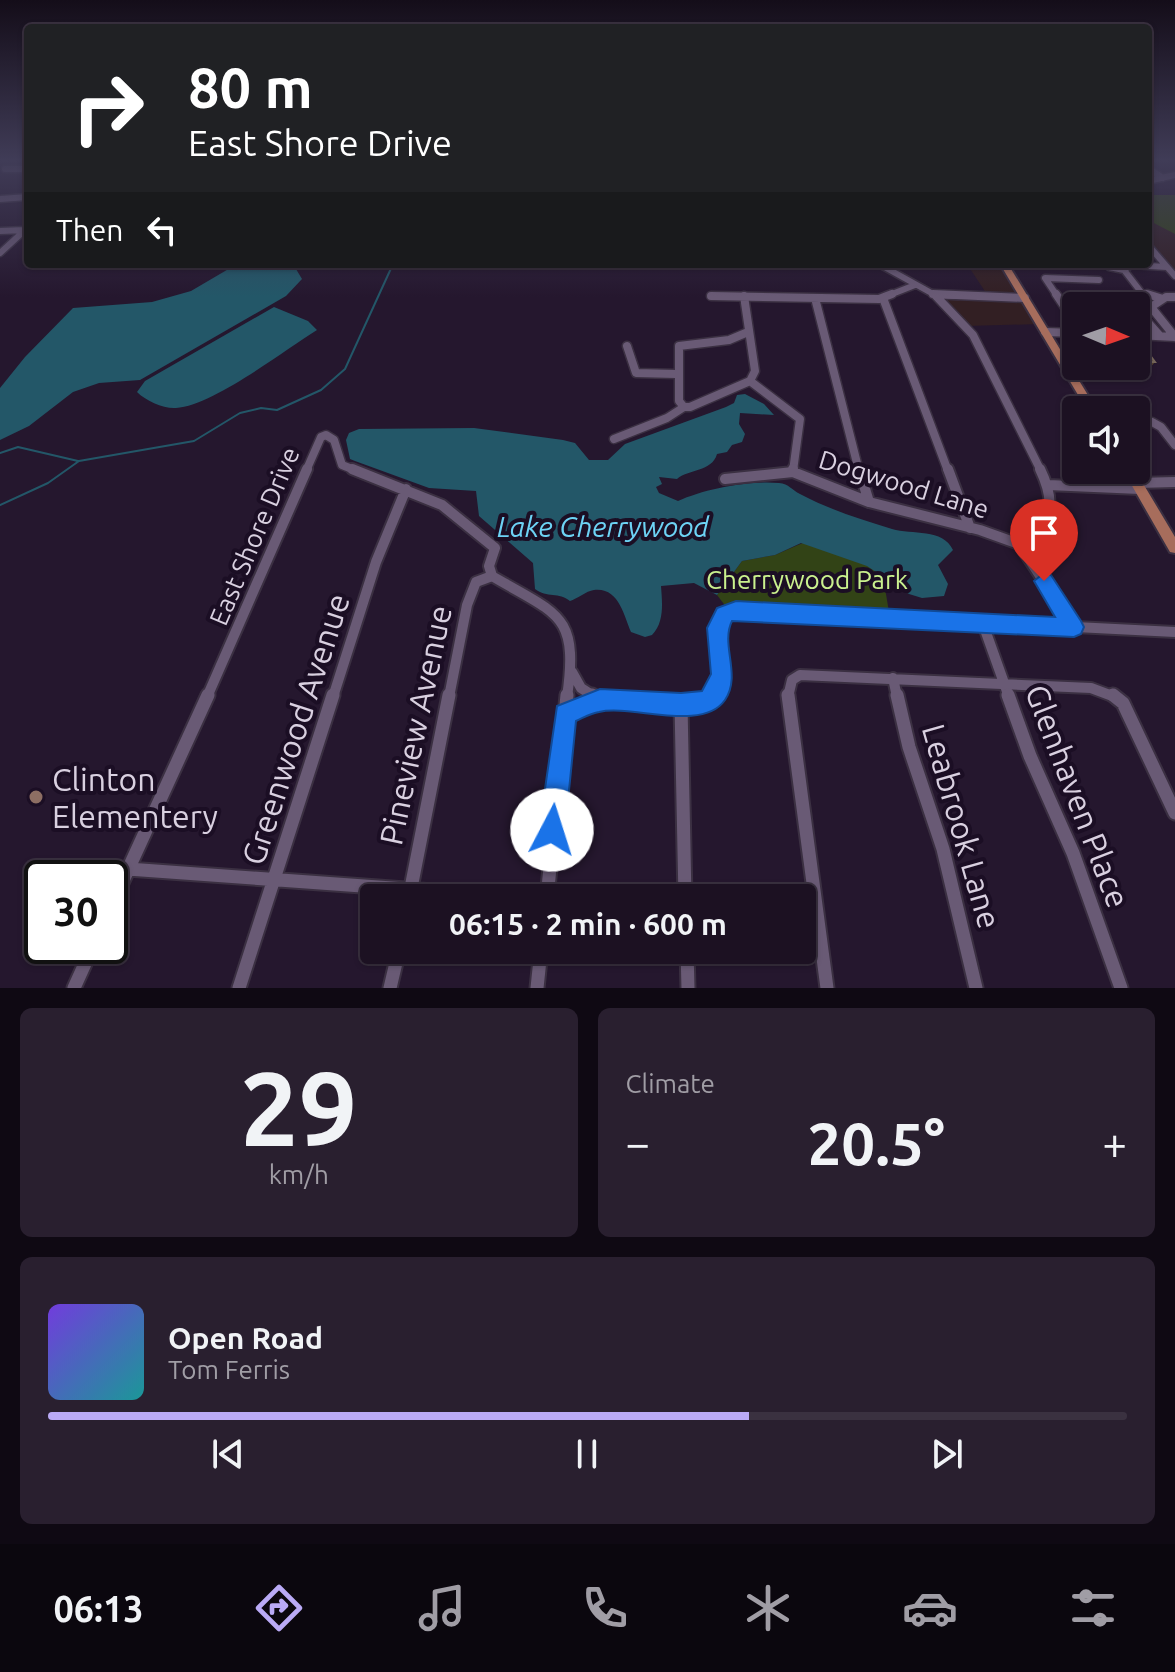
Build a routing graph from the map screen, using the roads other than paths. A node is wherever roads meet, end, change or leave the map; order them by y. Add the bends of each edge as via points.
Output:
1 (24, 230) edge
2 (0, 231) edge
3 (24, 233) edge
4 (1152, 250) edge
5 (0, 253) edge
6 (1152, 267) edge
7 (1167, 267) junction
8 (886, 268) edge
9 (1006, 268) edge
10 (1129, 268) edge
11 (1175, 276) edge
12 (1099, 280) dead end
13 (915, 285) junction
14 (935, 295) junction
15 (711, 296) dead end
16 (744, 296) junction
17 (1175, 297) edge
18 (815, 298) junction
19 (883, 298) junction
20 (1025, 298) junction
21 (1163, 299) junction
22 (1062, 303) edge
23 (1150, 325) edge
24 (748, 332) junction
25 (1045, 332) junction
26 (1062, 333) edge
27 (1150, 336) edge
28 (1160, 336) junction
29 (1175, 337) edge
30 (627, 346) dead end
31 (676, 374) junction
32 (750, 381) junction
33 (1084, 396) edge
34 (684, 407) junction
35 (1152, 422) dead end
36 (614, 439) dead end
37 (1175, 445) edge
38 (793, 472) junction
39 (725, 479) dead end
40 (1175, 482) edge
41 (1048, 485) junction
42 (1138, 486) junction
43 (406, 489) junction
44 (869, 502) junction
45 (970, 528) junction
46 (1019, 544) junction
47 (1175, 548) edge
48 (492, 576) junction
49 (983, 624) junction
50 (1074, 627) junction
51 (1175, 632) edge
52 (571, 669) junction
53 (893, 678) junction
54 (1005, 684) junction
55 (600, 700) junction
56 (681, 705) junction
57 (565, 714) junction
58 (1175, 813) edge
59 (128, 869) joint
60 (274, 879) junction
61 (412, 884) edge
62 (548, 884) edge
63 (685, 884) edge
64 (360, 888) edge
65 (85, 964) edge
66 (396, 964) edge
67 (540, 964) edge
68 (687, 964) edge
69 (74, 988) edge
70 (239, 988) edge
71 (390, 988) edge
72 (537, 988) edge
73 (688, 988) edge
74 (827, 988) edge
75 (976, 988) edge
76 (1121, 988) edge

1 - 2 street
3 - 5 street
4 - 7 street
6 - 7 street
7 - 11 street
8 - 13 street
9 - 20 main road
10 - 21 street via 1141,292
12 - 22 street via 1045,278
13 - 14 street
13 - 19 street
14 - 20 street
14 - 41 street via 973,335
15 - 16 street
16 - 18 street
16 - 24 street
17 - 21 street
18 - 19 street
18 - 44 street
19 - 45 street
20 - 25 main road
21 - 29 street via 1151,307
23 - 28 street
24 - 31 street via 679,346
24 - 32 street via 755,371
25 - 26 street
25 - 33 main road
27 - 28 street
28 - 29 street
30 - 31 street via 636,373
31 - 34 street
32 - 34 street
32 - 38 street, Dogwood Lane via 800,419
34 - 36 street
35 - 37 street
38 - 39 street
38 - 44 street, Dogwood Lane
40 - 42 street
41 - 42 street
41 - 46 street via 1048,523
42 - 47 main road
43 - 48 street, East Shore Drive via 473,523 495,548 489,566
43 - 59 street, East Shore Drive via 342,465 332,437 321,437
43 - 60 street, Greenwood Avenue via 376,562
44 - 45 street, Dogwood Lane
45 - 46 street, Dogwood Lane
46 - 50 street
48 - 52 street via 561,620
48 - 61 street, Pineview Avenue via 476,582 467,605
49 - 50 street
49 - 54 street, Glenhaven Place
49 - 56 street via 736,610 719,621 722,674 713,697
50 - 51 street
52 - 55 street via 581,688
52 - 57 street
53 - 54 street
53 - 74 street via 806,673 792,680 789,700
53 - 75 street, Leabrook Lane via 909,747 943,849
54 - 58 street via 1100,689 1120,699
54 - 76 street, Glenhaven Place
55 - 56 street
55 - 57 street
56 - 63 street
57 - 62 street
59 - 60 street
60 - 64 street
60 - 70 street, Greenwood Avenue
65 - 69 street
66 - 71 street
67 - 72 street
68 - 73 street

